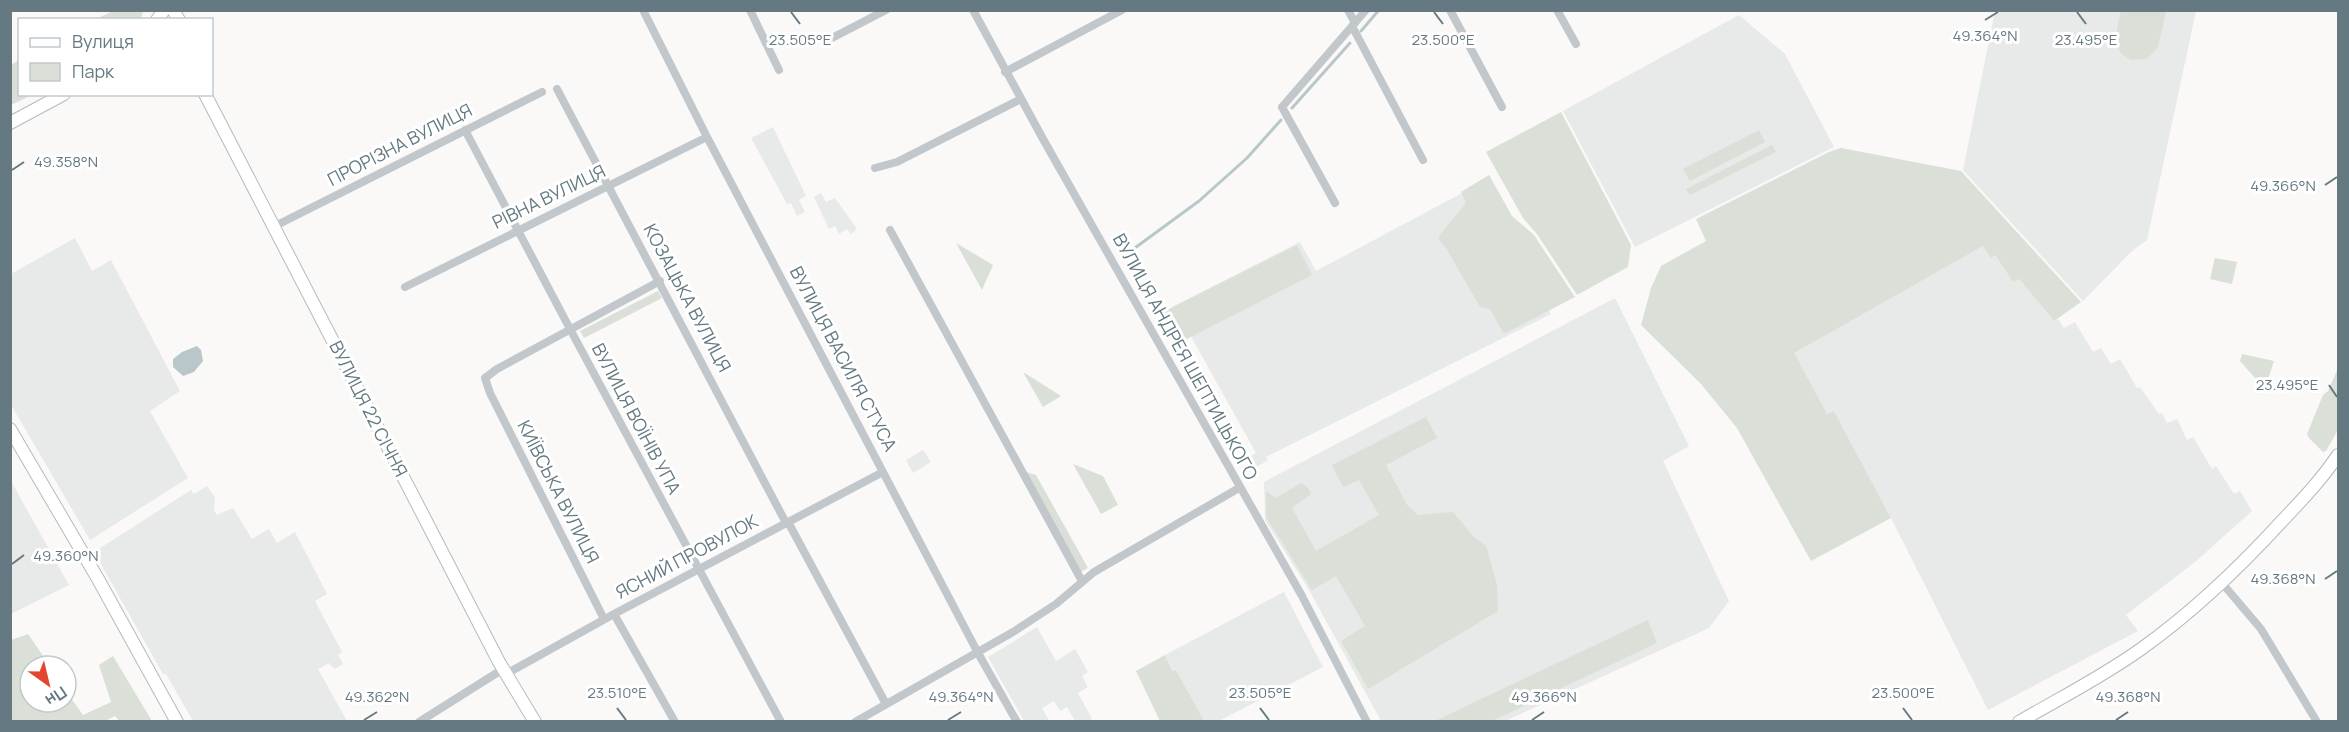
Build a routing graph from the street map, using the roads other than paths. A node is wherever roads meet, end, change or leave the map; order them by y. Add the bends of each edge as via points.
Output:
1 (643, 10) edge
2 (750, 10) edge
3 (886, 10) edge
4 (973, 10) edge
5 (1122, 10) edge
6 (1348, 10) edge
7 (1366, 10) edge
8 (1450, 10) edge
9 (1557, 10) edge
10 (1353, 24) junction
11 (830, 39) dead end
12 (1576, 44) dead end
13 (779, 70) dead end
14 (1005, 72) junction
15 (557, 89) dead end
16 (542, 92) dead end
17 (60, 96) edge
18 (205, 96) edge
19 (1021, 99) junction
20 (1502, 107) dead end
21 (10, 123) edge
22 (465, 130) junction
23 (707, 137) junction
24 (1423, 160) dead end
25 (875, 168) dead end
26 (609, 186) junction
27 (1335, 203) dead end
28 (273, 227) junction
29 (517, 230) junction
30 (890, 230) dead end
31 (660, 281) junction
32 (405, 287) dead end
33 (570, 329) junction
34 (10, 429) edge
35 (2338, 455) edge
36 (884, 472) junction
37 (1239, 488) junction
38 (787, 523) junction
39 (699, 569) junction
40 (1082, 581) junction
41 (2222, 583) junction
42 (614, 614) junction
43 (604, 619) junction
44 (978, 653) junction
45 (505, 671) junction
46 (886, 704) junction
47 (177, 722) edge
48 (419, 722) edge
49 (536, 722) edge
50 (675, 722) edge
51 (781, 722) edge
52 (855, 722) edge
53 (1017, 722) edge
54 (1367, 722) edge
55 (2019, 722) edge
56 (2317, 722) edge

1 - 23 street, ВУЛИЦЯ ВАСИЛЯ СТУСА
2 - 13 street
3 - 11 street
4 - 14 street, ВУЛИЦЯ АНДРЕЯ ШЕПТИЦЬКОГО
5 - 14 street
6 - 10 street
7 - 10 street
8 - 20 street
9 - 12 street
10 - 24 street
10 - 27 street via 1282,107
14 - 19 street, ВУЛИЦЯ АНДРЕЯ ШЕПТИЦЬКОГО
15 - 26 street, КОЗАЦЬКА ВУЛИЦЯ
16 - 22 street, ПРОРІЗНА ВУЛИЦЯ
17 - 21 street
18 - 28 street, ВУЛИЦЯ 22 СІЧНЯ
19 - 25 street via 897,162
19 - 37 street, ВУЛИЦЯ АНДРЕЯ ШЕПТИЦЬКОГО
22 - 28 street, ПРОРІЗНА ВУЛИЦЯ
22 - 29 street, ВУЛИЦЯ ВОЇНІВ УПА
23 - 26 street, РІВНА ВУЛИЦЯ
23 - 36 street, ВУЛИЦЯ ВАСИЛЯ СТУСА
26 - 29 street, РІВНА ВУЛИЦЯ
26 - 31 street, КОЗАЦЬКА ВУЛИЦЯ
28 - 45 street, ВУЛИЦЯ 22 СІЧНЯ
29 - 32 street, РІВНА ВУЛИЦЯ
29 - 33 street, ВУЛИЦЯ ВОЇНІВ УПА
30 - 40 street
31 - 33 street
31 - 38 street, КОЗАЦЬКА ВУЛИЦЯ
33 - 39 street, ВУЛИЦЯ ВОЇНІВ УПА
33 - 43 street, КИЇВСЬКА ВУЛИЦЯ via 485,378
34 - 47 street
35 - 41 street
36 - 38 street, ЯСНИЙ ПРОВУЛОК
36 - 44 street, ВУЛИЦЯ ВАСИЛЯ СТУСА
37 - 40 street
37 - 54 street, ВУЛИЦЯ АНДРЕЯ ШЕПТИЦЬКОГО via 1302,596
38 - 39 street, ЯСНИЙ ПРОВУЛОК
38 - 46 street, КОЗАЦЬКА ВУЛИЦЯ
39 - 42 street, ЯСНИЙ ПРОВУЛОК
39 - 51 street, ВУЛИЦЯ ВОЇНІВ УПА
40 - 44 street via 1056,604
41 - 55 street via 2140,650
41 - 56 street via 2261,628
42 - 43 street, ЯСНИЙ ПРОВУЛОК
42 - 50 street
43 - 45 street, ЯСНИЙ ПРОВУЛОК
44 - 46 street
44 - 53 street, ВУЛИЦЯ ВАСИЛЯ СТУСА
45 - 48 street, ЯСНИЙ ПРОВУЛОК
45 - 49 street, ВУЛИЦЯ 22 СІЧНЯ
46 - 52 street

